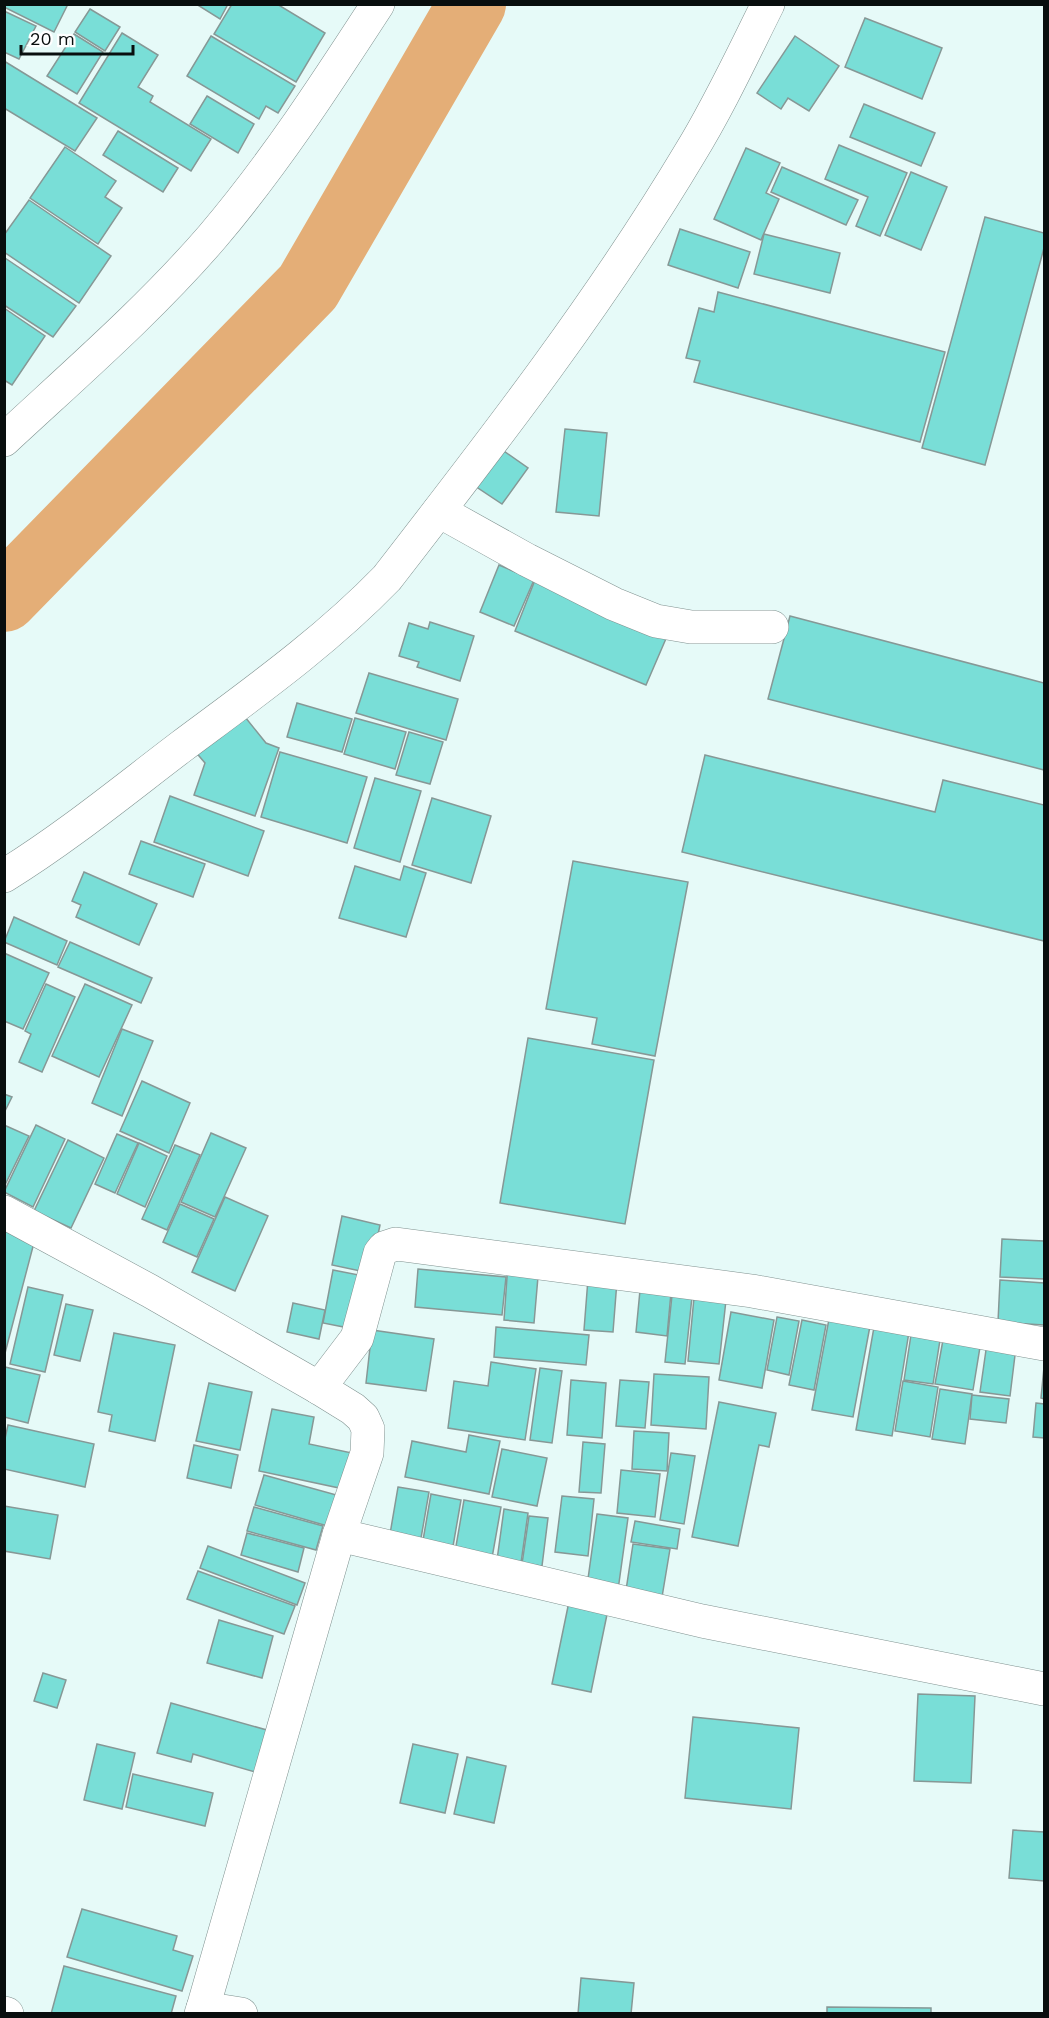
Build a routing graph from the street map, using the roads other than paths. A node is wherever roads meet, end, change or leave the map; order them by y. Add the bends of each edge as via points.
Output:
1 (378, 4) edge
2 (768, 4) edge
3 (4, 440) edge
4 (439, 511) junction
5 (772, 627) dead end
6 (4, 876) edge
7 (4, 1212) edge
8 (1044, 1344) edge
9 (319, 1388) junction
10 (339, 1535) junction
11 (1044, 1689) edge
12 (202, 2011) edge
13 (241, 2013) edge

1 - 3 street via 307,112 212,237 135,319
2 - 4 street via 692,151 659,203 575,328
4 - 5 street via 527,560 656,621 691,627
4 - 6 street via 387,578 310,649 80,824
7 - 9 street
8 - 9 street via 753,1291 396,1244 380,1253 357,1338
9 - 10 street via 353,1409 368,1429 367,1453
10 - 11 street via 702,1622
10 - 12 street
12 - 13 street

